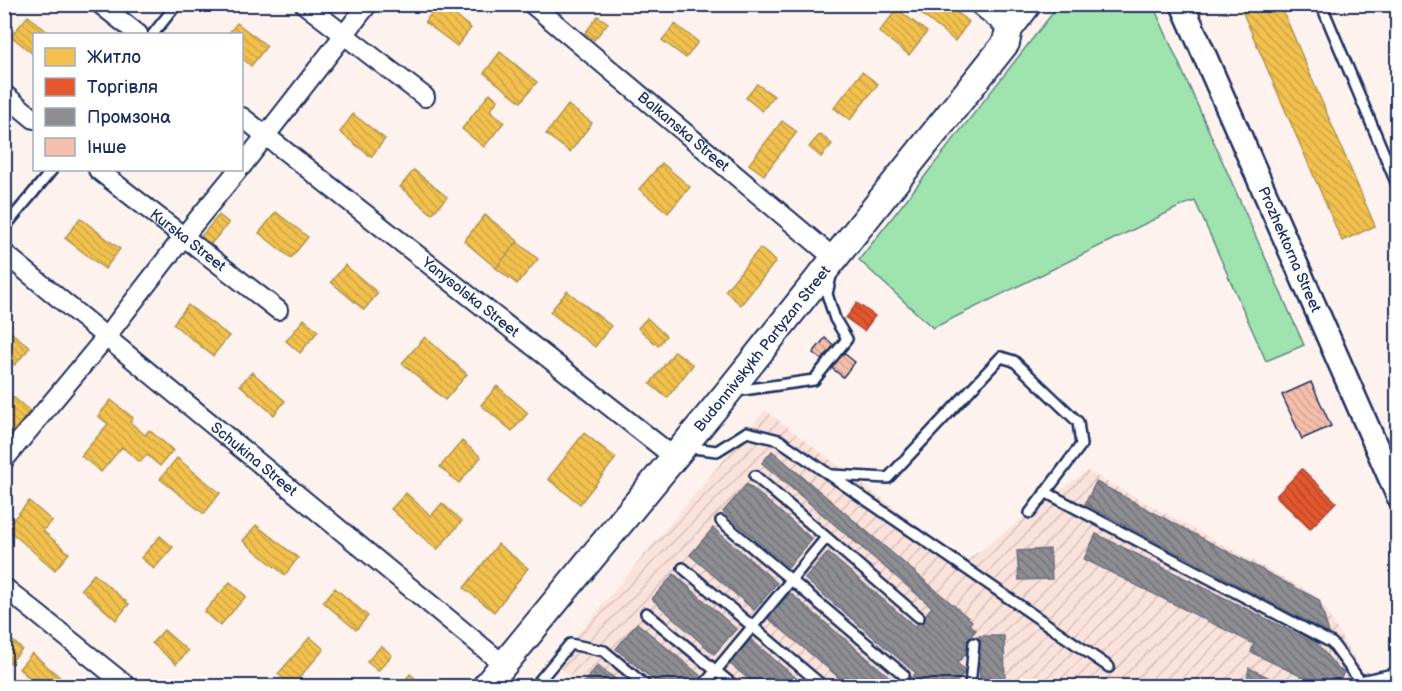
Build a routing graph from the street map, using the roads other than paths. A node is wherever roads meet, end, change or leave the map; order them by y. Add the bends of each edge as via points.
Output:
1 (100, 4) edge
2 (177, 4) edge
3 (304, 4) edge
4 (368, 4) edge
5 (532, 4) edge
6 (978, 4) edge
7 (1028, 4) edge
8 (1182, 4) edge
9 (1321, 4) edge
10 (1009, 29) junction
11 (137, 33) edge
12 (154, 33) edge
13 (344, 36) junction
14 (4, 94) edge
15 (424, 97) dead end
16 (33, 117) edge
17 (243, 118) edge
18 (266, 136) junction
19 (243, 165) edge
20 (51, 171) edge
21 (99, 171) edge
22 (237, 171) edge
23 (1398, 187) edge
24 (4, 228) edge
25 (184, 236) junction
26 (4, 252) edge
27 (835, 259) junction
28 (279, 310) dead end
29 (106, 338) junction
30 (728, 392) junction
31 (679, 452) junction
32 (4, 460) edge
33 (831, 475) junction
34 (755, 476) dead end
35 (1045, 492) junction
36 (1398, 496) edge
37 (1030, 513) dead end
38 (721, 521) dead end
39 (826, 538) junction
40 (683, 568) dead end
41 (791, 580) junction
42 (4, 587) edge
43 (646, 613) dead end
44 (919, 617) dead end
45 (753, 627) junction
46 (974, 643) dead end
47 (503, 664) junction
48 (1108, 667) dead end
49 (716, 671) junction
50 (1398, 673) edge
51 (904, 675) dead end
52 (1358, 684) edge
53 (127, 687) edge
54 (486, 687) edge
55 (535, 687) edge
56 (646, 687) edge
57 (704, 687) edge
58 (734, 687) edge
59 (823, 687) edge
60 (970, 687) edge

1 - 11 street
2 - 12 lane
3 - 13 street
4 - 13 street
5 - 27 street, Balkanska Street
6 - 10 street
7 - 10 main road, Budonnivskykh Partyzan Street
8 - 36 street, Prozhektorna Street
9 - 23 lane
10 - 27 main road, Budonnivskykh Partyzan Street via 1006,43
13 - 15 street
13 - 18 street
14 - 16 street
17 - 18 street, Yanysolska Street
18 - 19 street
18 - 31 street, Yanysolska Street
20 - 24 lane
21 - 25 street, Kurska Street
22 - 25 street
25 - 28 street, Kurska Street
25 - 29 street
26 - 29 street, Schukina Street
27 - 30 main road, Budonnivskykh Partyzan Street
27 - 30 lane via 827,294 847,339 814,380
29 - 32 street
29 - 47 street, Schukina Street
30 - 31 main road, Budonnivskykh Partyzan Street
31 - 33 lane via 717,452 747,432 779,440
31 - 47 main road, Budonnivskykh Partyzan Street
33 - 35 lane via 888,478 1001,357 1014,361 1078,422 1081,446
33 - 48 lane
34 - 39 lane
35 - 37 lane
35 - 52 lane via 1332,643
38 - 41 lane
39 - 41 lane
39 - 44 lane
40 - 45 lane
41 - 45 lane
41 - 51 lane
42 - 53 street
43 - 49 lane
45 - 49 lane
45 - 59 lane
46 - 60 lane
47 - 54 main road, Budonnivskykh Partyzan Street
49 - 57 lane
49 - 58 lane
50 - 52 lane
55 - 56 lane via 570,644 604,651

